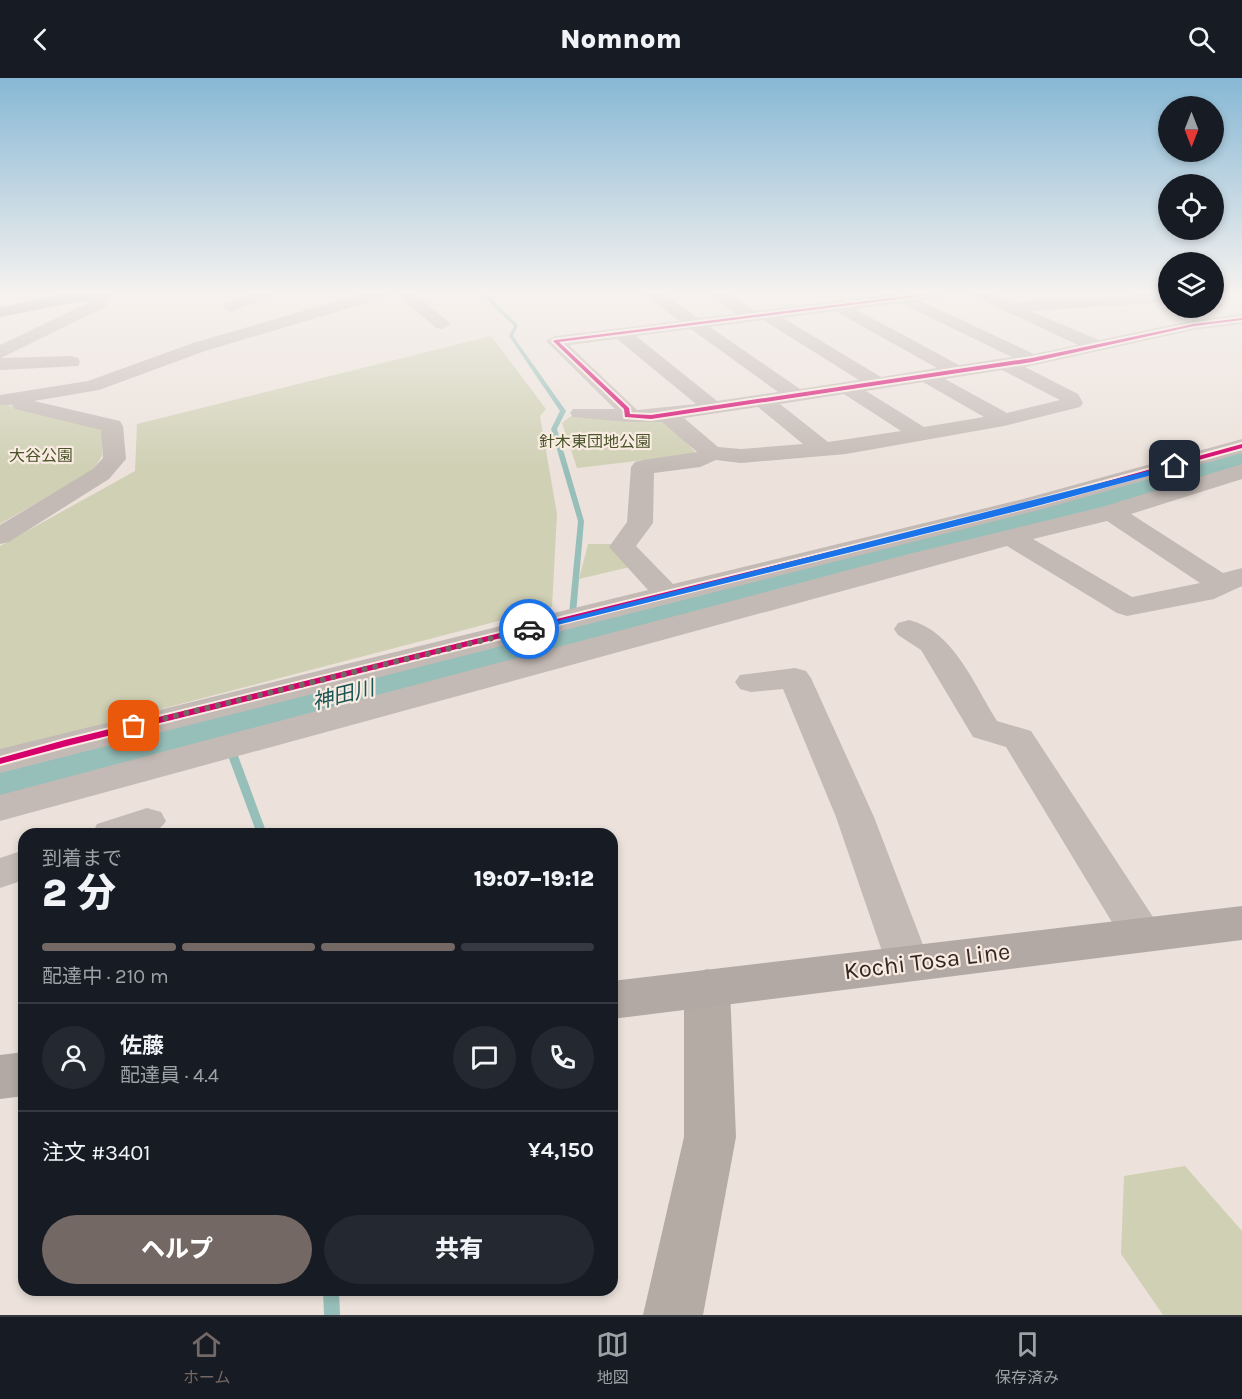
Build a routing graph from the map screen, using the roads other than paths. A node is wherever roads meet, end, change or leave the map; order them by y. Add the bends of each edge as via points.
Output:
1 (186, 352) edge
2 (566, 352) edge
3 (644, 352) edge
4 (732, 352) edge
5 (823, 352) edge
6 (918, 352) edge
7 (1013, 352) edge
8 (1075, 352) edge
9 (1032, 360) junction
10 (71, 362) dead end
11 (0, 364) edge
12 (1005, 364) junction
13 (956, 371) junction
14 (926, 376) junction
15 (879, 383) junction
16 (848, 387) junction
17 (796, 395) junction
18 (3, 399) edge
19 (762, 400) junction
20 (713, 408) junction
21 (580, 413) dead end
22 (668, 415) junction
23 (627, 416) junction
24 (1004, 420) junction
25 (920, 434) junction
26 (1242, 446) edge
27 (823, 449) junction
28 (712, 453) junction
29 (1242, 471) edge
30 (1111, 512) junction
31 (0, 536) edge
32 (1011, 537) junction
33 (1231, 580) edge
34 (668, 595) junction
35 (909, 629) dead end
36 (751, 682) dead end
37 (0, 761) edge
38 (0, 808) edge
39 (147, 821) dead end
40 (128, 828) edge
41 (18, 867) edge
42 (0, 873) edge
43 (1242, 923) edge
44 (1142, 935) junction
45 (908, 963) junction
46 (707, 988) junction
47 (618, 999) edge
48 (18, 1075) edge
49 (0, 1077) edge
50 (673, 1315) edge

1 - 18 street via 92,386
2 - 23 street via 627,410
3 - 20 street
4 - 17 street
5 - 15 street
6 - 13 street
7 - 9 street
8 - 9 street
9 - 12 street
10 - 11 street
12 - 13 street
12 - 24 street via 1071,398 1073,403
13 - 14 street
14 - 15 street
14 - 24 street
15 - 16 street
16 - 17 street
16 - 25 street
17 - 19 street
18 - 31 street via 112,426 115,459 101,474
19 - 20 street
19 - 27 street
20 - 22 street
21 - 23 street
22 - 23 street
22 - 28 street
24 - 25 street
25 - 27 street
26 - 34 street via 1030,505
27 - 28 street via 741,456
28 - 34 street via 699,460 643,467 640,523 622,547
29 - 30 street
30 - 32 street
30 - 33 street
32 - 33 street via 1127,608 1204,593
32 - 38 street
34 - 37 street
35 - 44 street via 933,644 985,729 1019,739
36 - 45 street via 795,678 855,817
39 - 40 street
41 - 42 street
43 - 44 main road, Kochi Tosa Line
44 - 45 main road, Kochi Tosa Line
45 - 46 main road, Kochi Tosa Line
46 - 47 main road, Kochi Tosa Line
46 - 50 street via 710,1137
48 - 49 main road

